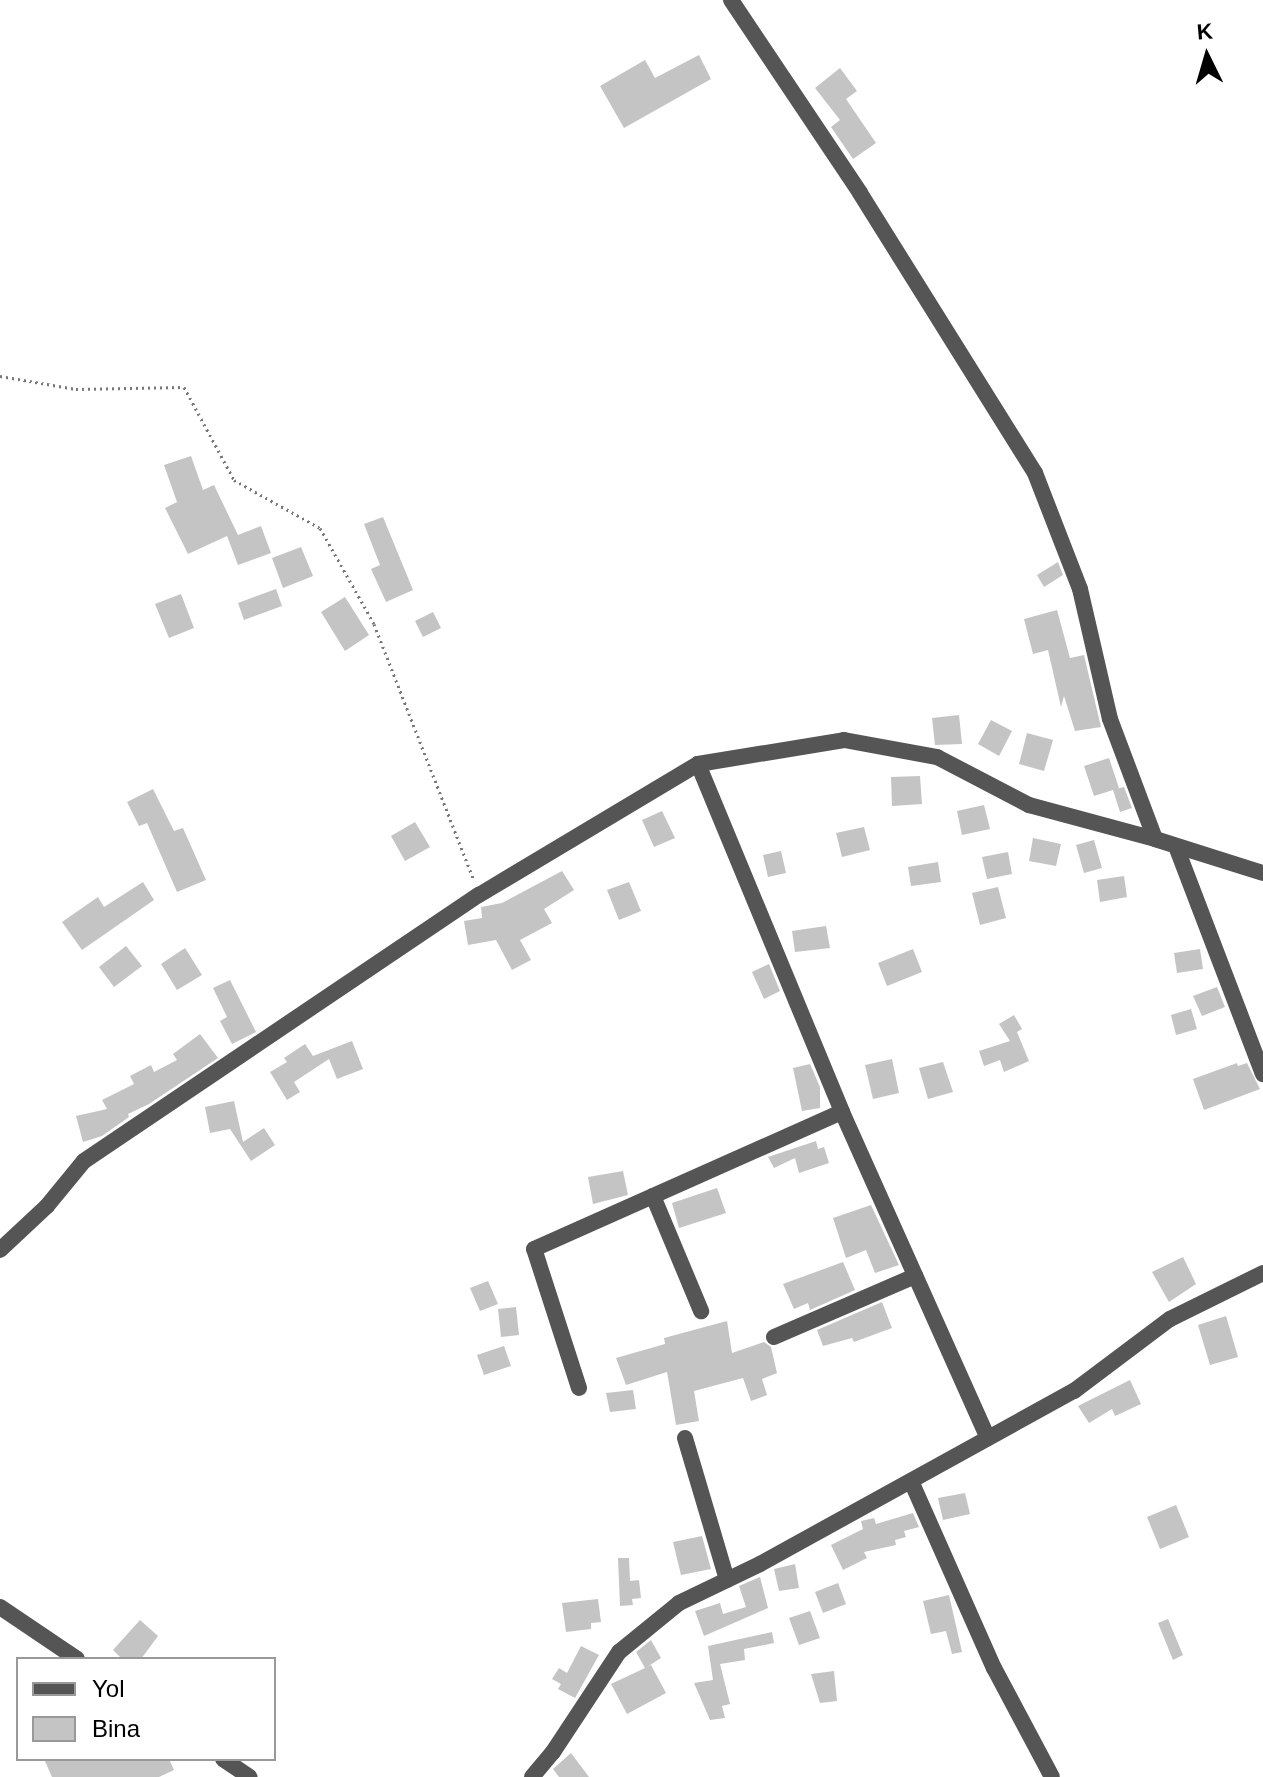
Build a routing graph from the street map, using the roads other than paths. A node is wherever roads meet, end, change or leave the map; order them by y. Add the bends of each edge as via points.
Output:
1 (731, 0) edge
2 (698, 764) junction
3 (1155, 839) junction
4 (1177, 849) junction
5 (1263, 873) edge
6 (1263, 1074) edge
7 (842, 1112) junction
8 (653, 1196) junction
9 (0, 1250) edge
10 (1263, 1273) edge
11 (915, 1276) junction
12 (701, 1311) dead end
13 (774, 1337) dead end
14 (579, 1388) dead end
15 (685, 1438) dead end
16 (988, 1438) junction
17 (911, 1481) junction
18 (727, 1580) junction
19 (0, 1607) edge
20 (74, 1657) edge
21 (226, 1761) edge
22 (250, 1777) edge
23 (532, 1777) edge
24 (1052, 1777) edge

1 - 3 street via 860,193 1035,473 1080,589 1110,719
2 - 3 street via 844,740 937,757 1029,805
2 - 7 street
2 - 9 street via 479,895 84,1161
3 - 4 street
4 - 5 street
4 - 6 street
7 - 8 street
7 - 11 street
8 - 12 street
8 - 14 street via 534,1249
10 - 16 street via 1170,1319 1074,1391
11 - 13 street
11 - 16 street
15 - 18 street
16 - 17 street
17 - 18 street
17 - 24 street via 994,1668
18 - 23 street via 679,1603 619,1652
19 - 20 street
21 - 22 street

